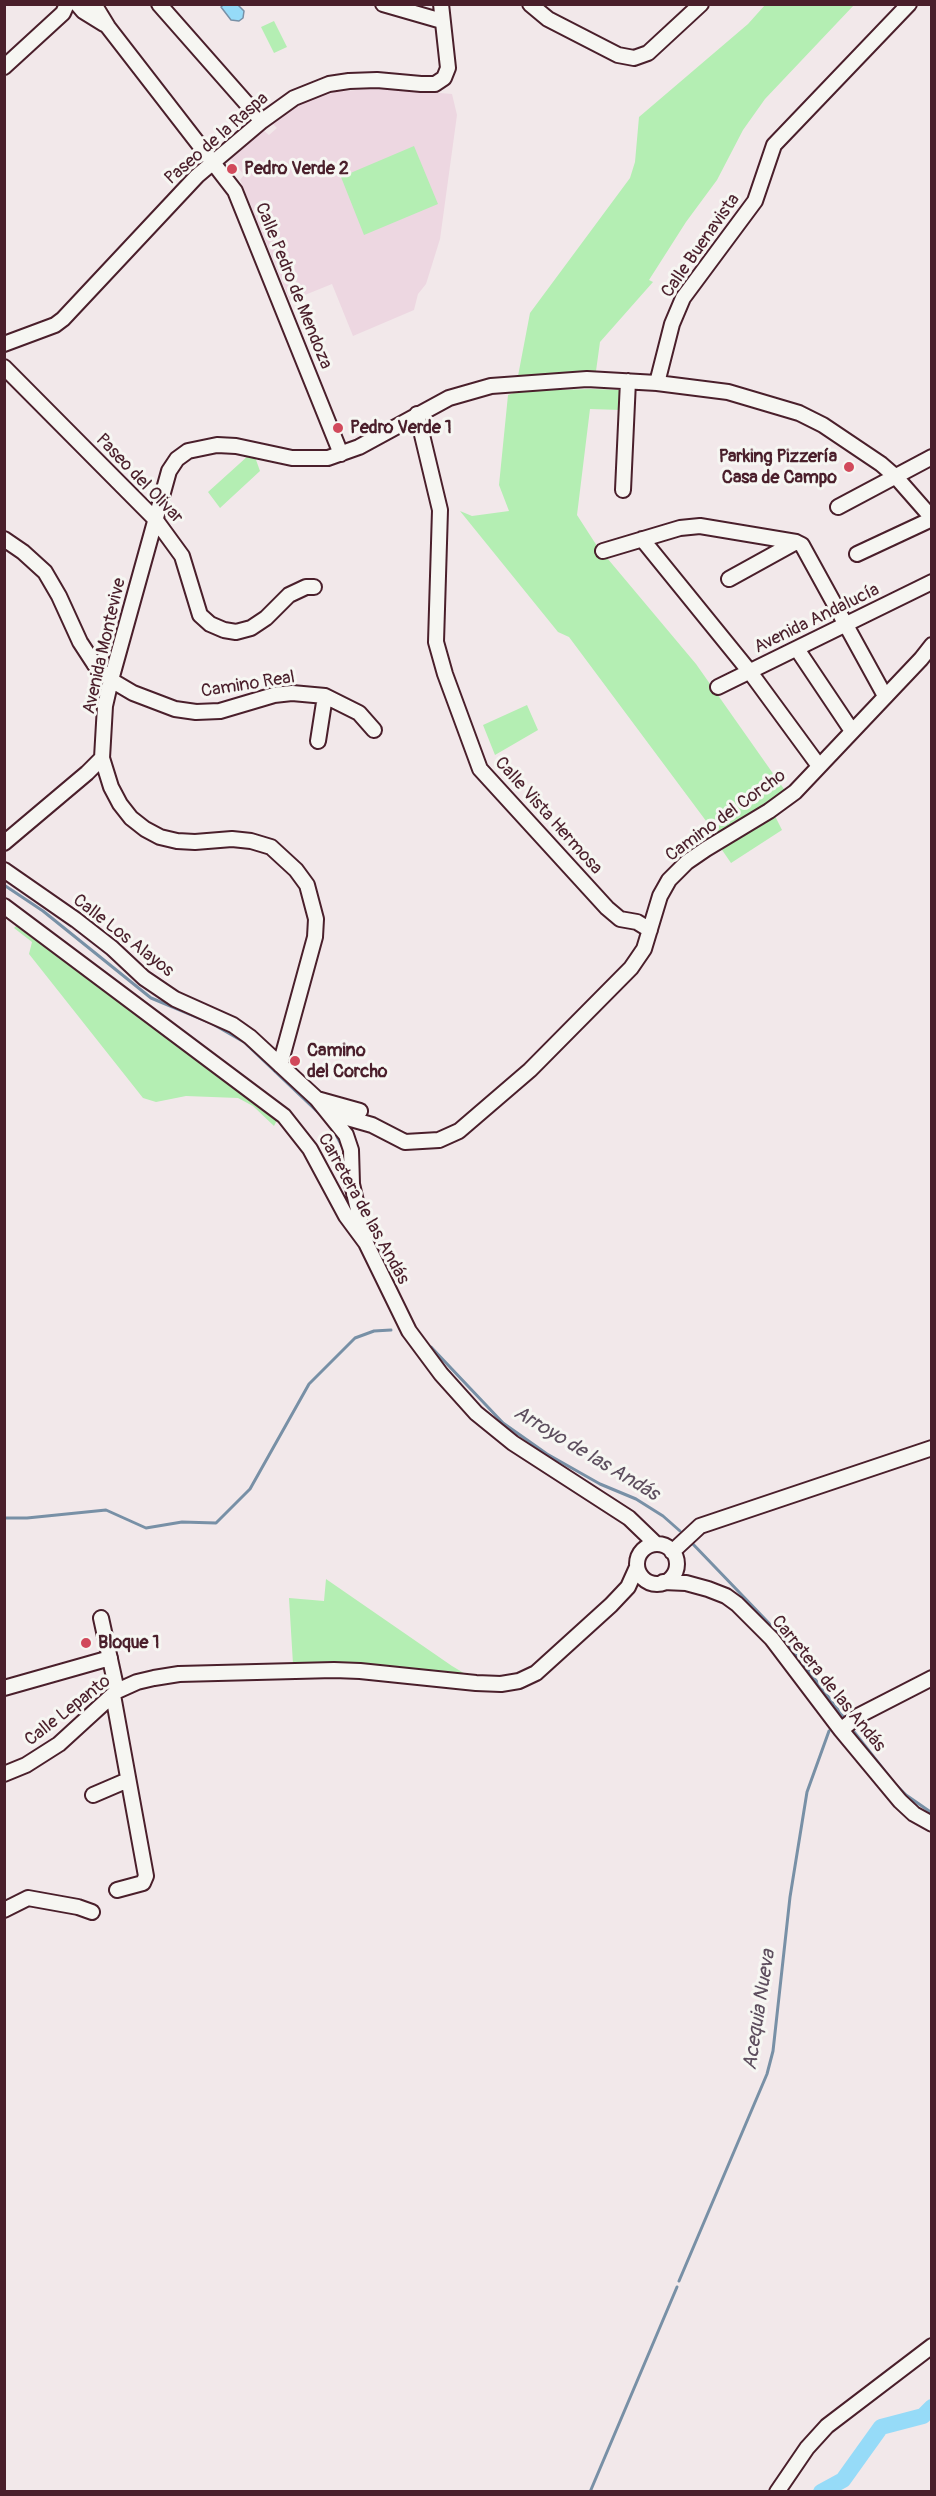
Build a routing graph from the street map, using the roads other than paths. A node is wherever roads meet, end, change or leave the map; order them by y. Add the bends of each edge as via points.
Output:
1 (159, 4) edge
2 (383, 4) edge
3 (441, 4) edge
4 (530, 4) edge
5 (700, 4) edge
6 (909, 4) edge
7 (85, 7) edge
8 (65, 9) edge
9 (442, 21) junction
10 (4, 67) edge
11 (262, 121) junction
12 (213, 162) junction
13 (4, 344) edge
14 (4, 367) edge
15 (628, 381) junction
16 (657, 383) junction
17 (417, 414) junction
18 (341, 454) junction
19 (932, 458) edge
20 (896, 477) junction
21 (623, 490) dead end
22 (838, 507) dead end
23 (932, 518) edge
24 (155, 519) junction
25 (4, 539) edge
26 (642, 539) junction
27 (796, 542) junction
28 (603, 551) dead end
29 (857, 554) dead end
30 (729, 579) dead end
31 (932, 582) edge
32 (314, 587) dead end
33 (845, 624) junction
34 (932, 645) edge
35 (797, 649) junction
36 (750, 672) junction
37 (111, 680) junction
38 (718, 687) dead end
39 (325, 696) junction
40 (885, 696) junction
41 (374, 730) dead end
42 (852, 731) junction
43 (318, 741) dead end
44 (102, 758) junction
45 (819, 766) junction
46 (4, 843) edge
47 (4, 870) edge
48 (4, 906) edge
49 (650, 930) junction
50 (280, 1065) junction
51 (317, 1099) junction
52 (361, 1116) junction
53 (340, 1122) junction
54 (345, 1190) junction
55 (366, 1244) junction
56 (932, 1448) edge
57 (638, 1528) junction
58 (656, 1544) junction
59 (641, 1551) junction
60 (672, 1552) junction
61 (676, 1566) junction
62 (637, 1567) junction
63 (647, 1581) junction
64 (663, 1582) junction
65 (686, 1583) junction
66 (628, 1587) junction
67 (101, 1618) dead end
68 (110, 1658) junction
69 (932, 1678) edge
70 (4, 1688) edge
71 (115, 1693) junction
72 (841, 1730) junction
73 (4, 1774) edge
74 (128, 1780) junction
75 (93, 1795) dead end
76 (932, 1824) edge
77 (117, 1890) dead end
78 (4, 1910) edge
79 (92, 1912) dead end
80 (932, 2346) edge
81 (777, 2492) edge

1 - 11 street
2 - 9 street
3 - 9 street
4 - 5 street via 548,19 618,55 634,58 648,53
6 - 16 street, Calle Buenavista via 774,145 755,201 683,298
7 - 8 street, Calle Pedro de Mendoza
7 - 12 street, Calle Pedro de Mendoza via 108,27
8 - 10 street
9 - 11 street, Paseo de la Raspa via 448,68 444,78 435,84 377,80 329,84 294,98
11 - 12 street, Paseo de la Raspa
12 - 13 street, Paseo de la Raspa via 63,319
12 - 18 street, Calle Pedro de Mendoza via 235,191
14 - 24 street, Paseo del Olivar
15 - 16 street, Avenida Montevive
15 - 17 street, Avenida Montevive via 563,380 491,386 449,398
15 - 21 street
16 - 20 street, Avenida Montevive via 728,392 799,413 861,449
17 - 18 street, Avenida Montevive
17 - 49 street, Calle Vista Hermosa via 440,510 436,642 480,769 607,908 620,919 637,922
18 - 24 street, Avenida Montevive via 313,460 217,445 188,451 169,471
19 - 20 street
20 - 22 street
20 - 23 street, Avenida Montevive
23 - 29 street
24 - 32 street, Paseo del Olivar via 182,556 200,615 224,630 251,628 289,595
24 - 37 street, Avenida Montevive
25 - 37 street, Camino Real via 45,572 80,642
26 - 27 street via 700,526
26 - 28 street
26 - 36 street
27 - 30 street
27 - 33 street via 802,545
31 - 33 street, Avenida Andalucía
33 - 35 street, Avenida Andalucía
33 - 40 street
34 - 40 street, Camino del Corcho
35 - 36 street, Avenida Andalucía
35 - 42 street
36 - 38 street, Avenida Andalucía
36 - 45 street
37 - 39 street, Camino Real via 155,703 196,712 220,711 274,695
37 - 44 street, Avenida Montevive
39 - 41 street, Camino Real via 359,713
39 - 43 street
40 - 42 street, Camino del Corcho
42 - 45 street, Camino del Corcho
44 - 46 street
44 - 50 street, Avenida Montevive via 120,804 145,829 177,841 232,839 271,847 307,885 316,920 315,937
45 - 49 street, Camino del Corcho via 795,792 706,849 675,874 660,896
47 - 50 street, Calle Los Alayos via 76,920 144,978 175,999 233,1025
48 - 54 street, Carretera de las Andás via 271,1104
49 - 52 street, Camino del Corcho via 644,949 631,968 530,1070 459,1131 439,1140 405,1142
50 - 51 street, Camino del Corcho
51 - 52 street, Camino del Corcho
51 - 53 street, Camino del Corcho
52 - 53 street
53 - 54 street, Camino del Corcho via 353,1162
54 - 55 street, Camino del Corcho
54 - 55 street, Carretera de las Andás via 346,1216
55 - 57 street, Carretera de las Andás via 409,1331 476,1413 513,1443 629,1518
56 - 60 street via 700,1526
57 - 58 street, Carretera de las Andás
57 - 59 street
58 - 59 street
58 - 60 street
59 - 62 street
60 - 61 street
61 - 64 street via 672,1576
61 - 65 street
62 - 63 street
62 - 66 street
63 - 64 street
63 - 66 street
64 - 65 street, Carretera de las Andás
65 - 72 street, Carretera de las Andás via 716,1592 737,1604 772,1639
66 - 71 street, Calle Lepanto via 536,1673 510,1683 334,1670 179,1674 137,1682
67 - 68 street
68 - 70 street
68 - 71 street
69 - 72 street via 858,1716
71 - 73 street, Calle Lepanto via 59,1744
71 - 74 street
72 - 76 street, Carretera de las Andás via 900,1801
74 - 75 street
74 - 77 street via 146,1876 143,1883
78 - 79 street via 28,1898
80 - 81 street via 827,2426

